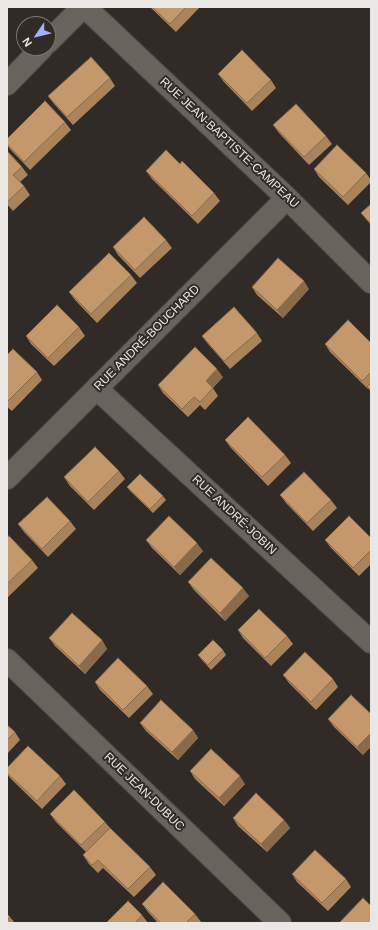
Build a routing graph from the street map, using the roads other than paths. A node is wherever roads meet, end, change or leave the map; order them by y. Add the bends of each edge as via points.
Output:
1 (84, 7) edge
2 (56, 34) edge
3 (34, 56) edge
4 (7, 84) edge
5 (287, 198) junction
6 (371, 282) edge
7 (97, 389) junction
8 (7, 478) edge
9 (371, 642) edge
10 (7, 660) edge
11 (280, 923) edge

1 - 2 street
1 - 5 street, RUE JEAN-BAPTISTE-CAMPEAU
3 - 4 street
5 - 6 street, RUE JEAN-BAPTISTE-CAMPEAU
5 - 7 street, RUE ANDRÉ-BOUCHARD
7 - 8 street, RUE ANDRÉ-BOUCHARD
7 - 9 street, RUE ANDRÉ-JOBIN
10 - 11 street, RUE JEAN-DUBUC

